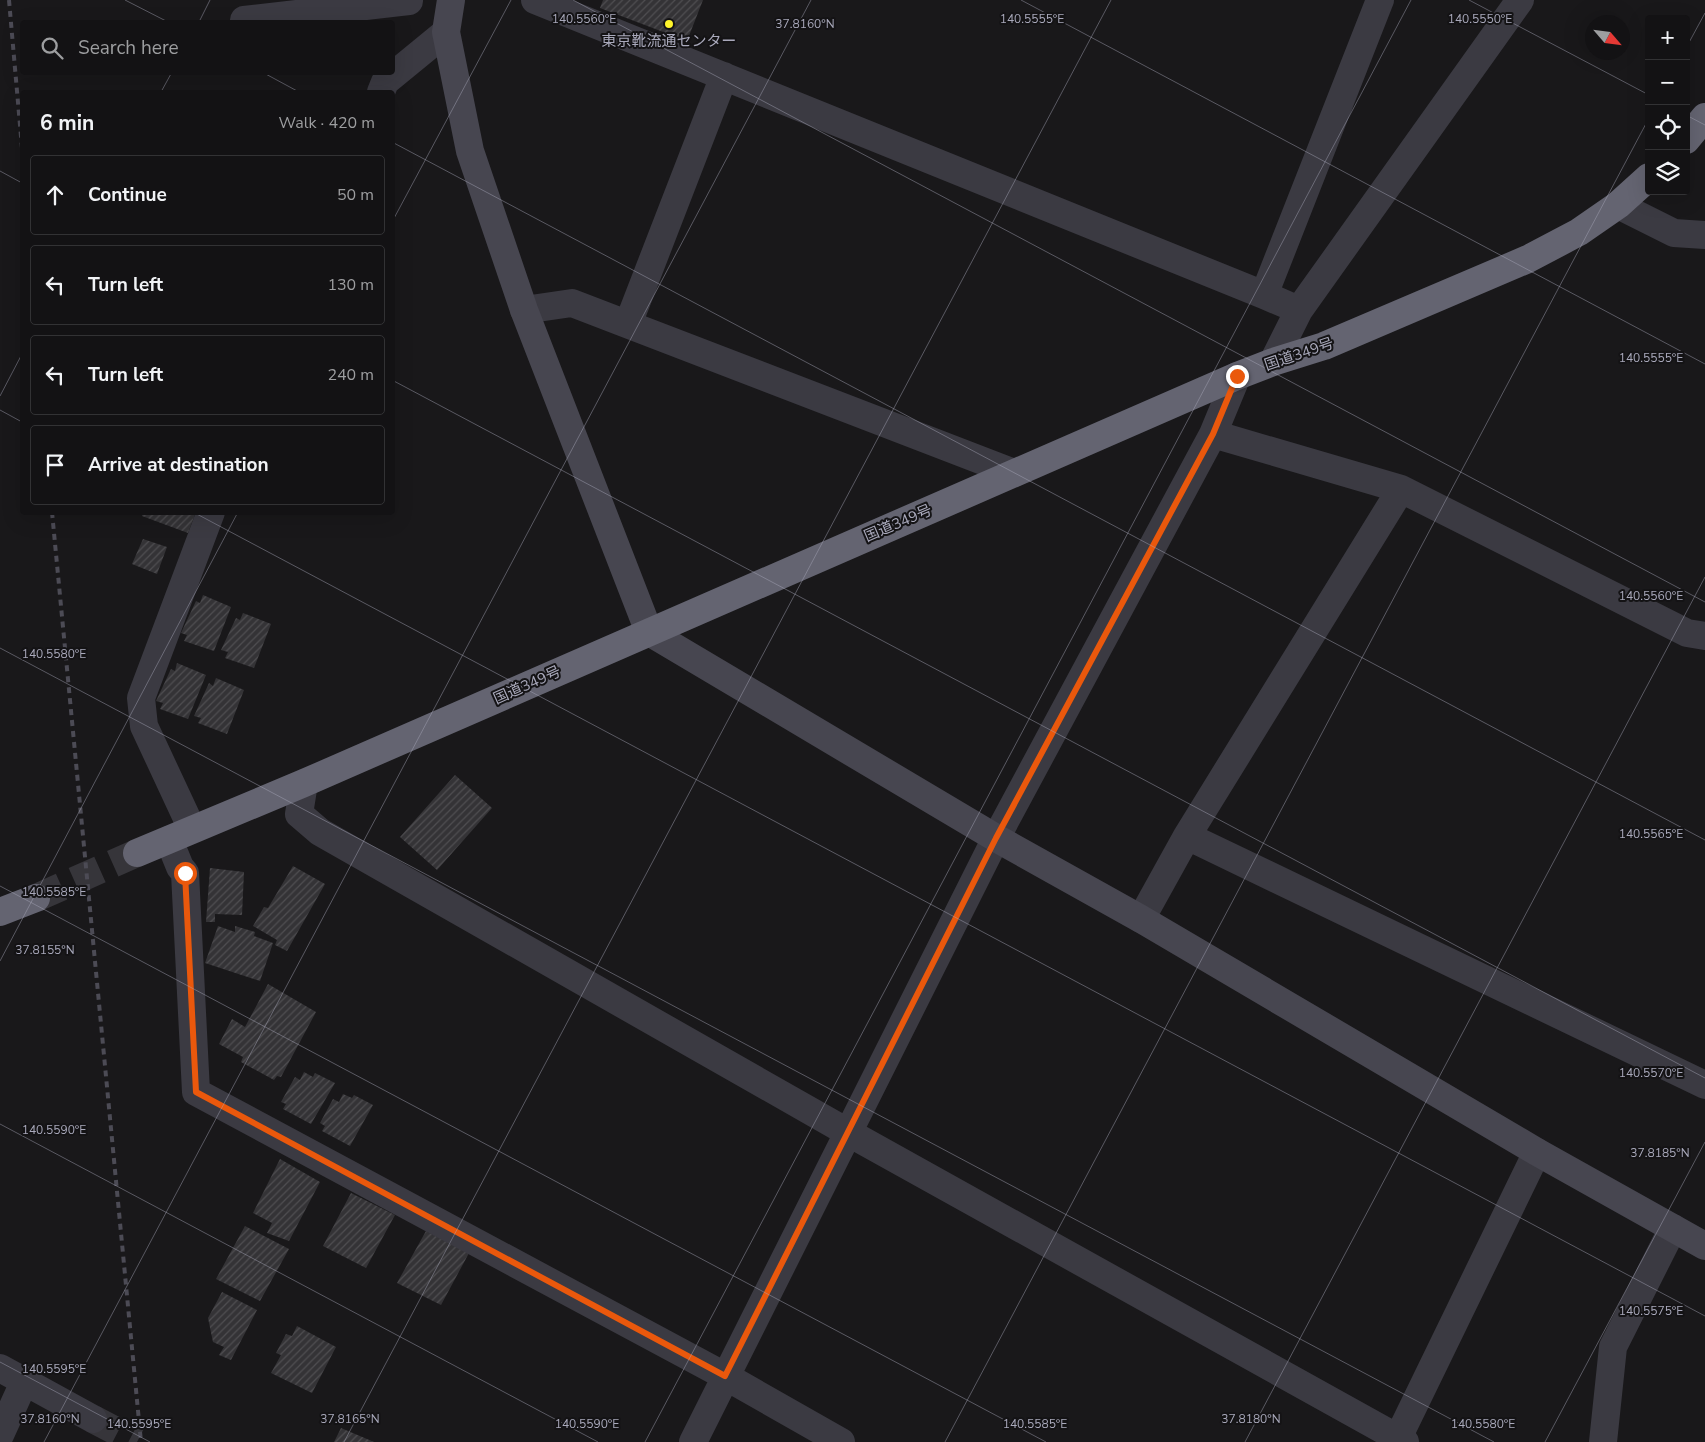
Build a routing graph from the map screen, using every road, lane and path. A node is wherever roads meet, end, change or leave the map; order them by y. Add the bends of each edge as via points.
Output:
1 (451, 0) edge
2 (535, 0) edge
3 (1380, 0) edge
4 (1520, 0) edge
5 (409, 1) dead end
6 (244, 20) dead end
7 (446, 32) junction
8 (395, 74) edge
9 (394, 75) edge
10 (724, 76) junction
11 (382, 90) edge
12 (1705, 118) edge
13 (1690, 135) edge
14 (1645, 181) edge
15 (1618, 205) junction
16 (1705, 235) edge
17 (1264, 294) junction
18 (524, 310) junction
19 (1299, 310) junction
20 (628, 324) junction
21 (1274, 362) junction
22 (1237, 376) junction
23 (1213, 434) junction
24 (1014, 473) junction
25 (1401, 489) junction
26 (210, 515) edge
27 (649, 632) junction
28 (1705, 636) edge
29 (304, 783) junction
30 (180, 834) junction
31 (1187, 836) junction
32 (996, 838) junction
33 (137, 853) tunnel mouth
34 (36, 898) tunnel mouth
35 (0, 912) edge
36 (1141, 919) junction
37 (1705, 1085) edge
38 (849, 1132) junction
39 (1537, 1152) junction
40 (1673, 1228) junction
41 (1705, 1246) edge
42 (0, 1368) edge
43 (725, 1376) junction
44 (25, 1380) junction
45 (93, 1419) tunnel mouth
46 (0, 1435) edge
47 (1400, 1441) edge
48 (693, 1442) edge
49 (841, 1442) edge
50 (1603, 1442) edge

1 - 7 street
2 - 10 street
3 - 17 street
4 - 19 street
5 - 6 street
7 - 8 street
7 - 18 street via 470,150
9 - 11 street
10 - 17 street
10 - 20 street
12 - 13 highway
14 - 15 highway, 国道349号
15 - 16 street via 1674,233
15 - 21 highway, 国道349号 via 1578,232 1528,259 1324,346
17 - 19 street
18 - 20 street via 572,303
18 - 27 street
19 - 21 street
20 - 24 street
21 - 22 highway, 国道349号
22 - 23 street
22 - 24 highway, 国道349号
23 - 25 street
23 - 32 street
24 - 27 highway, 国道349号
25 - 28 street via 1687,633
25 - 31 street
26 - 30 street via 141,698 144,726
27 - 29 highway, 国道349号
27 - 32 street
29 - 30 highway, 国道349号
29 - 38 street via 299,814 320,832
30 - 33 highway, 国道349号
30 - 43 street via 180,867 185,873 196,1092
31 - 36 street
31 - 37 street
32 - 36 street
32 - 38 street
34 - 35 highway
36 - 39 street
38 - 43 street
38 - 47 street
39 - 40 street
39 - 47 street
40 - 41 street
40 - 50 street via 1613,1347
42 - 44 street
43 - 48 street
43 - 49 street
44 - 45 street
44 - 46 street

